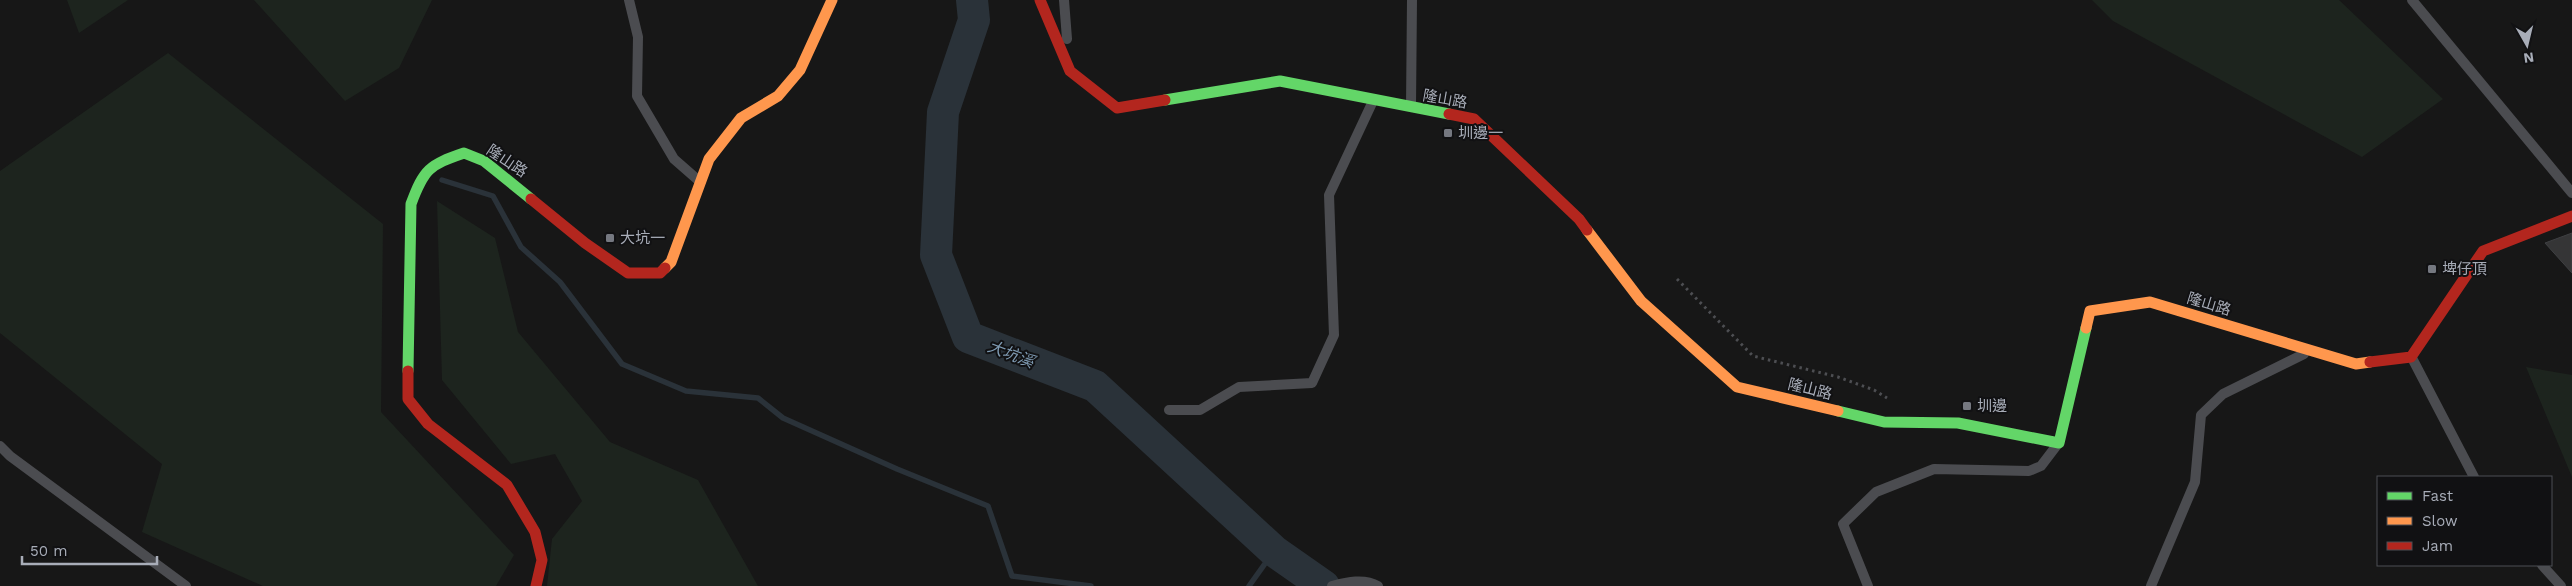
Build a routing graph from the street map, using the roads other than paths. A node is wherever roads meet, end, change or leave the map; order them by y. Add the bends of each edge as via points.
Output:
1 (629, 0) edge
2 (832, 0) edge
3 (1040, 0) edge
4 (1064, 0) edge
5 (1412, 0) edge
6 (2412, 0) edge
7 (1070, 71) junction
8 (1373, 100) junction
9 (1411, 108) junction
10 (701, 183) junction
11 (2572, 193) edge
12 (2572, 216) edge
13 (2310, 352) junction
14 (2411, 358) junction
15 (1169, 410) dead end
16 (2059, 442) junction
17 (0, 446) edge
18 (5, 458) edge
19 (2473, 476) edge
20 (2543, 566) edge
21 (186, 586) edge
22 (536, 586) edge
23 (1332, 586) edge
24 (1378, 586) edge
25 (1868, 586) edge
26 (2151, 586) edge
27 (2561, 586) edge

1 - 10 lane via 638,37 637,96 674,159
2 - 10 street, 隆山路 via 800,70 778,96 742,118 709,160
3 - 7 street, 隆山路
4 - 7 lane
5 - 9 lane
6 - 11 lane
7 - 8 street, 隆山路 via 1117,108 1280,81
8 - 9 street, 隆山路
8 - 15 lane via 1329,195 1334,335 1312,383 1239,387 1200,410
9 - 16 street, 隆山路 via 1474,119 1579,219 1641,301 1737,386 1884,422 1958,423 2040,441
10 - 22 street, 隆山路 via 671,262 660,273 644,274 628,273 592,248 484,161 464,153 437,162 420,179 411,204 408,399 428,424 507,485 535,532 542,560
12 - 14 street via 2483,251
13 - 14 street, 隆山路 via 2356,364
13 - 16 street, 隆山路 via 2150,302 2090,311
13 - 26 lane via 2222,394 2201,415 2195,482
14 - 19 lane
16 - 25 lane via 2042,466 2029,470 1934,468 1876,492 1843,524
17 - 18 lane
18 - 21 lane
20 - 27 lane
23 - 24 lane via 1352,581

